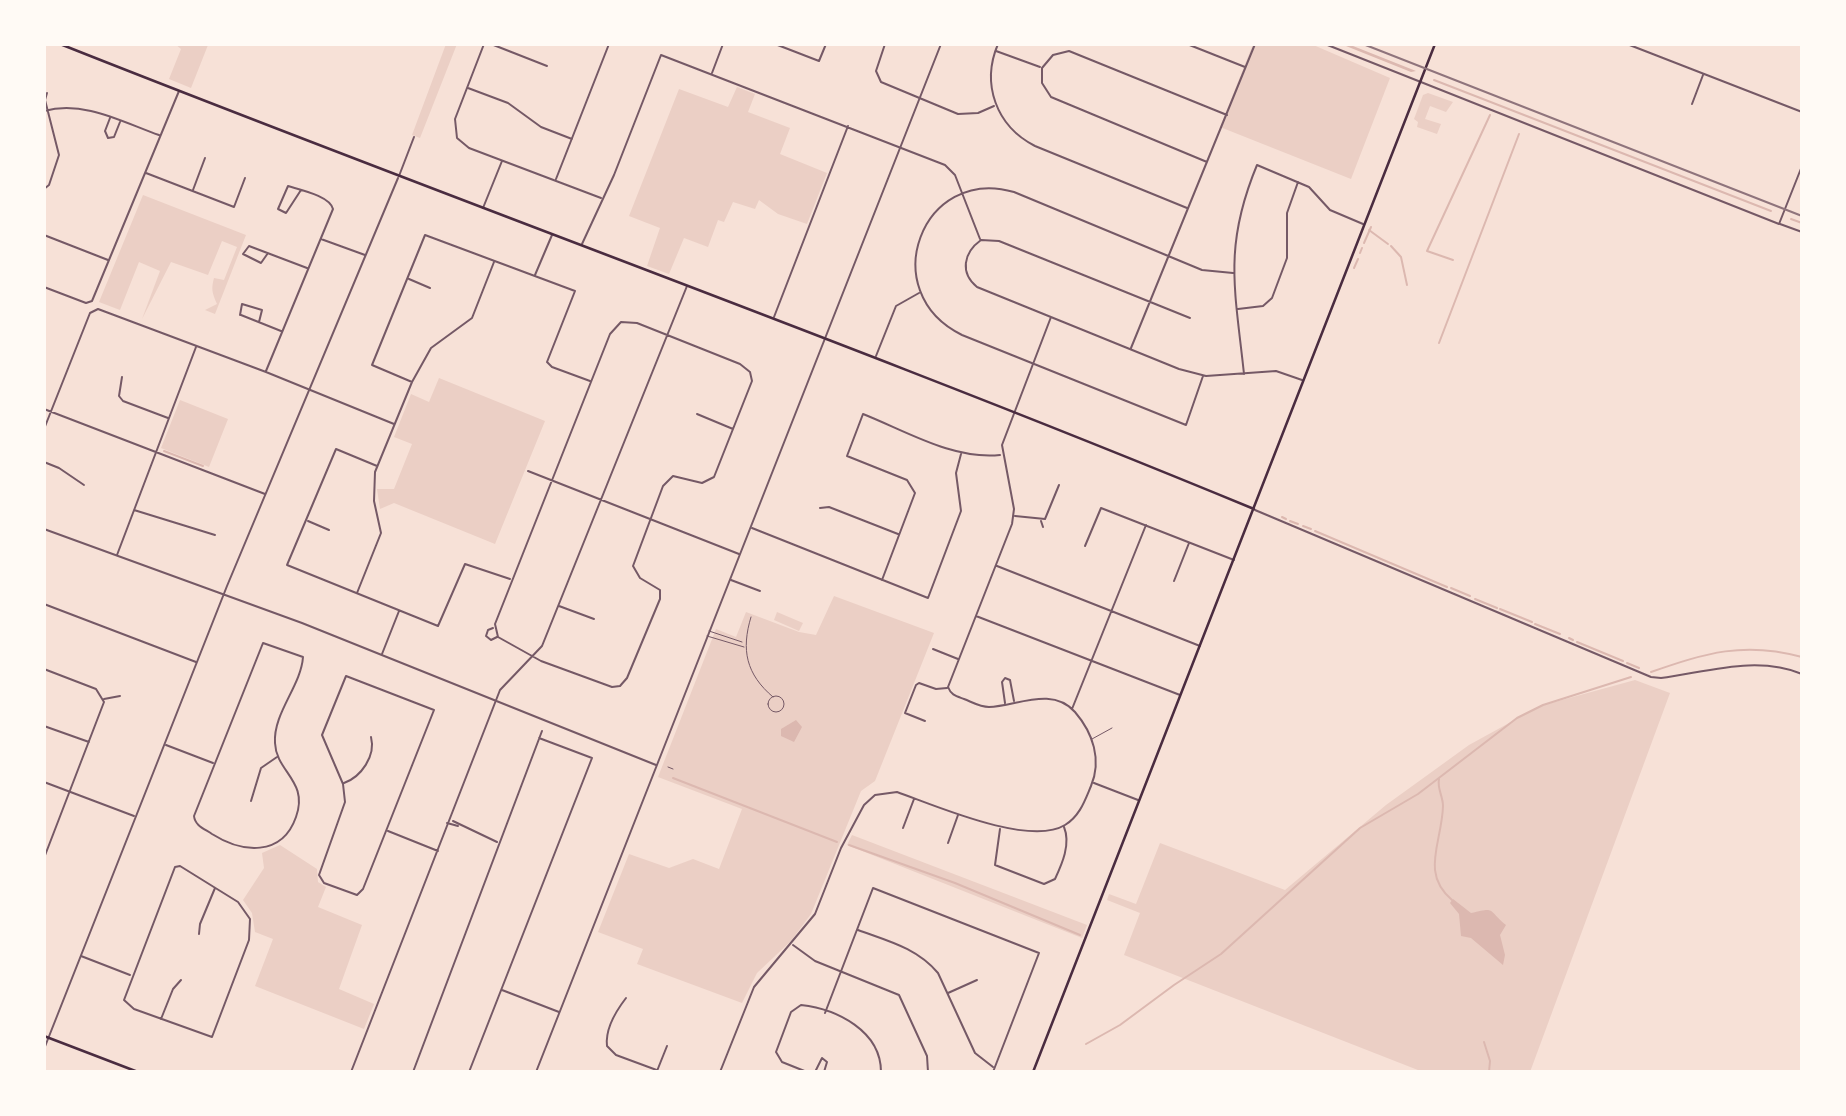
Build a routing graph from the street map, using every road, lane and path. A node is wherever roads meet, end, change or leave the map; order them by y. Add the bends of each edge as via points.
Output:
1 (61, 44) edge
2 (484, 44) edge
3 (491, 44) edge
4 (609, 44) edge
5 (723, 44) edge
6 (775, 44) edge
7 (826, 44) edge
8 (885, 44) edge
9 (941, 44) edge
10 (998, 44) edge
11 (1187, 44) edge
12 (1255, 44) edge
13 (1325, 44) edge
14 (1435, 44) edge
15 (1627, 44) edge
16 (995, 50) junction
17 (547, 66) dead end
18 (1246, 67) junction
19 (1042, 68) junction
20 (711, 74) junction
21 (1703, 74) junction
22 (1420, 83) junction
23 (467, 88) junction
24 (179, 91) junction
25 (47, 93) dead end
26 (920, 98) junction
27 (1692, 104) dead end
28 (994, 106) junction
29 (46, 110) edge
30 (1802, 112) edge
31 (1227, 115) junction
32 (111, 117) junction
33 (121, 121) junction
34 (849, 125) junction
35 (160, 136) junction
36 (414, 137) dead end
37 (572, 139) junction
38 (901, 146) junction
39 (205, 158) dead end
40 (502, 160) junction
41 (1207, 162) junction
42 (1802, 166) edge
43 (145, 173) junction
44 (398, 177) junction
45 (245, 178) dead end
46 (556, 180) junction
47 (1298, 181) junction
48 (44, 189) edge
49 (302, 190) junction
50 (192, 191) junction
51 (963, 193) junction
52 (602, 198) junction
53 (483, 208) junction
54 (1188, 209) junction
55 (1779, 223) junction
56 (1364, 224) junction
57 (1802, 232) edge
58 (552, 234) junction
59 (44, 235) edge
60 (321, 239) junction
61 (981, 240) junction
62 (581, 245) junction
63 (268, 253) junction
64 (366, 256) junction
65 (1169, 256) junction
66 (108, 260) junction
67 (495, 261) junction
68 (308, 268) junction
69 (1233, 273) junction
70 (535, 276) junction
71 (407, 279) junction
72 (687, 285) junction
73 (44, 287) edge
74 (430, 288) dead end
75 (919, 293) junction
76 (1150, 303) junction
77 (1237, 310) junction
78 (1051, 317) junction
79 (774, 318) junction
80 (1190, 318) dead end
81 (259, 322) junction
82 (282, 331) junction
83 (667, 335) junction
84 (826, 338) junction
85 (197, 345) junction
86 (1131, 349) junction
87 (875, 357) junction
88 (1032, 363) junction
89 (266, 372) junction
90 (1244, 374) junction
91 (1203, 376) junction
92 (122, 377) dead end
93 (1304, 380) junction
94 (412, 382) junction
95 (591, 382) junction
96 (310, 389) junction
97 (44, 409) edge
98 (50, 412) junction
99 (1013, 413) junction
100 (697, 414) dead end
101 (169, 418) junction
102 (394, 424) junction
103 (44, 429) edge
104 (734, 430) junction
105 (156, 451) junction
106 (961, 453) junction
107 (1001, 455) junction
108 (44, 462) edge
109 (377, 466) junction
110 (528, 471) dead end
111 (551, 481) junction
112 (84, 485) dead end
113 (1059, 485) dead end
114 (266, 494) junction
115 (601, 501) junction
116 (820, 508) dead end
117 (1255, 509) junction
118 (134, 510) junction
119 (1014, 516) junction
120 (650, 519) junction
121 (306, 520) junction
122 (1041, 520) junction
123 (1146, 525) junction
124 (750, 527) junction
125 (1043, 527) dead end
126 (44, 529) edge
127 (329, 530) dead end
128 (899, 534) junction
129 (215, 535) dead end
130 (1189, 543) junction
131 (1085, 546) dead end
132 (740, 555) junction
133 (116, 556) junction
134 (1234, 560) junction
135 (996, 566) junction
136 (512, 580) junction
137 (730, 580) junction
138 (882, 580) junction
139 (1174, 581) dead end
140 (760, 591) dead end
141 (357, 593) junction
142 (224, 595) junction
143 (44, 604) edge
144 (559, 606) junction
145 (399, 610) junction
146 (1112, 611) junction
147 (976, 616) junction
148 (751, 617) dead end
149 (594, 619) dead end
150 (495, 628) junction
151 (709, 631) junction
152 (707, 636) junction
153 (498, 637) junction
154 (744, 643) junction
155 (1200, 646) junction
156 (744, 647) junction
157 (933, 649) dead end
158 (382, 654) junction
159 (535, 656) junction
160 (959, 659) junction
161 (1092, 661) junction
162 (197, 662) junction
163 (44, 669) edge
164 (1802, 674) edge
165 (948, 687) junction
166 (1181, 695) junction
167 (120, 696) dead end
168 (773, 697) junction
169 (104, 699) junction
170 (496, 701) junction
171 (1014, 702) junction
172 (1006, 704) junction
173 (1072, 709) junction
174 (925, 721) dead end
175 (44, 726) edge
176 (1112, 728) dead end
177 (542, 731) dead end
178 (371, 737) dead end
179 (539, 738) junction
180 (1092, 739) junction
181 (89, 743) junction
182 (165, 744) junction
183 (278, 757) junction
184 (214, 764) junction
185 (656, 765) junction
186 (668, 767) dead end
187 (673, 769) dead end
188 (44, 782) edge
189 (1093, 783) junction
190 (343, 784) junction
191 (70, 791) junction
192 (914, 799) junction
193 (1139, 800) junction
194 (251, 801) dead end
195 (959, 814) junction
196 (136, 817) junction
197 (451, 823) junction
198 (1064, 826) junction
199 (904, 828) dead end
200 (1000, 828) junction
201 (387, 831) junction
202 (44, 842) edge
203 (498, 843) junction
204 (948, 843) dead end
205 (49, 844) junction
206 (438, 851) junction
207 (44, 858) edge
208 (215, 887) junction
209 (857, 930) junction
210 (199, 934) dead end
211 (792, 945) junction
212 (81, 956) junction
213 (841, 971) junction
214 (131, 976) junction
215 (181, 980) dead end
216 (976, 980) dead end
217 (501, 990) junction
218 (947, 993) junction
219 (626, 998) dead end
220 (559, 1012) junction
221 (825, 1013) junction
222 (160, 1020) junction
223 (46, 1037) edge
224 (667, 1046) dead end
225 (44, 1049) edge
226 (995, 1068) junction
227 (657, 1070) junction
228 (138, 1072) edge
229 (351, 1072) edge
230 (412, 1072) edge
231 (469, 1072) edge
232 (536, 1072) edge
233 (662, 1072) edge
234 (720, 1072) edge
235 (807, 1072) edge
236 (815, 1072) edge
237 (824, 1072) edge
238 (881, 1072) edge
239 (928, 1072) edge
240 (993, 1072) edge
241 (1034, 1072) edge

1 - 24 main road
2 - 23 street
3 - 17 street
4 - 37 street
5 - 20 street
6 - 7 street via 819,61
8 - 26 street via 876,76
9 - 26 street
10 - 16 street
11 - 18 street
12 - 18 street
13 - 22 street
14 - 22 main road
15 - 21 street
16 - 19 street
16 - 28 street via 990,71
18 - 31 street
19 - 31 street via 1056,54 1069,51
19 - 41 street via 1042,83 1051,97
20 - 34 street
20 - 52 street via 661,55
21 - 27 street
21 - 30 street
22 - 55 street
22 - 56 main road
23 - 37 street via 508,103 541,127
23 - 40 street via 455,119 456,136 465,146
24 - 35 street
24 - 44 main road
25 - 29 street
26 - 28 street via 967,115
26 - 38 street
28 - 54 street via 1024,141
29 - 32 street via 81,108
29 - 48 street via 59,155
31 - 41 street
32 - 33 street
32 - 33 street via 105,131 108,138 114,137
33 - 35 street
34 - 38 street
34 - 79 street
35 - 43 street
36 - 44 street
37 - 46 street
38 - 51 street via 949,167
38 - 84 street
39 - 50 street
40 - 46 street
40 - 53 street
41 - 54 street
42 - 55 street
43 - 50 street
43 - 66 street
44 - 53 main road
44 - 64 street
45 - 50 street via 234,207
46 - 52 street
47 - 56 street via 1330,210
47 - 69 street via 1257,165 1236,226
47 - 77 street via 1287,213 1287,258 1272,298 1263,306
49 - 49 street via 287,186 279,211 288,212
49 - 60 street via 333,205
51 - 61 street
51 - 65 street via 1014,192
51 - 75 street via 938,210 921,233 915,256
52 - 62 street
53 - 58 main road
54 - 65 street
55 - 57 street
56 - 93 main road
58 - 62 main road
58 - 70 street
59 - 66 street
60 - 64 street
60 - 68 street
61 - 76 street via 999,241
61 - 78 street via 966,258 965,271 973,284
62 - 72 main road
63 - 63 street via 248,246 243,254 261,263
63 - 68 street
64 - 96 street
65 - 69 street via 1211,272
65 - 76 street
66 - 73 street via 94,299 86,303
67 - 70 street
67 - 71 street via 425,235
67 - 94 street via 472,318 431,348
68 - 82 street
69 - 77 street
70 - 95 street via 575,291 548,363
71 - 74 street
71 - 94 street via 372,365
72 - 79 main road
72 - 83 street
75 - 87 street via 896,306
75 - 88 street via 947,327
76 - 80 street
76 - 86 street
77 - 90 street
78 - 86 street
78 - 88 street
79 - 84 main road
81 - 81 street via 239,314 243,304 262,310
81 - 82 street
82 - 89 street
83 - 95 street via 634,322 619,323
83 - 104 street via 750,372 752,384
83 - 115 street
84 - 87 main road
84 - 124 street
85 - 89 street
85 - 98 street via 93,309
85 - 101 street
86 - 91 street
87 - 99 main road
88 - 91 street via 1186,425
88 - 99 street
89 - 96 street
90 - 91 street
90 - 93 street via 1276,371
92 - 101 street via 119,397 123,401
93 - 117 main road
94 - 102 street
95 - 111 street
96 - 102 street
96 - 114 street
97 - 98 street
98 - 103 street
98 - 105 street
99 - 107 street
99 - 117 main road
100 - 104 street
101 - 105 street
102 - 109 street
104 - 120 street via 714,477 702,483 671,477
105 - 114 street
105 - 118 street
106 - 107 street
106 - 128 street via 863,414 847,456 913,485 914,497
106 - 138 street via 956,473 961,511 929,598
107 - 119 street
108 - 112 street
109 - 121 street via 336,449
109 - 141 street via 373,494 381,533
110 - 111 street
111 - 115 street
111 - 136 street
113 - 122 street
114 - 142 street
115 - 120 street
115 - 144 street
116 - 128 street via 829,507
117 - 134 main road
117 - 164 street via 1651,677 1732,667 1780,668
118 - 129 street
118 - 133 street
119 - 122 street
119 - 135 street
120 - 132 street
120 - 159 street via 633,566 637,576 658,587 661,595 626,681 606,686
121 - 127 street
121 - 141 street via 287,565
122 - 125 street
123 - 130 street
123 - 131 street via 1101,508
123 - 146 street
124 - 132 street
124 - 138 street
126 - 133 street
128 - 138 street
130 - 134 street
130 - 139 street
132 - 137 street
133 - 142 street
134 - 155 main road
135 - 146 street
135 - 147 street
136 - 145 street via 466,564 438,626
136 - 150 street
137 - 140 street
137 - 151 street
141 - 145 street
142 - 158 street
142 - 162 street
143 - 162 street
144 - 149 street
144 - 159 street
145 - 158 street
146 - 155 street
146 - 161 street
147 - 160 street
147 - 161 street
148 - 154 lane
150 - 153 street
150 - 153 street via 486,636 491,640
151 - 152 street
151 - 154 lane
152 - 156 lane
152 - 185 street
153 - 159 street
154 - 156 lane
155 - 166 main road
156 - 168 lane via 751,672
157 - 160 street
158 - 170 street
159 - 170 street via 507,679
160 - 165 street
161 - 166 street
161 - 173 street
162 - 182 street
163 - 169 street via 96,689
165 - 172 street via 953,695 981,706
165 - 174 street via 916,685 905,713
166 - 193 main road
167 - 169 street
168 - 168 lane via 769,706 779,712 783,701
169 - 181 street
170 - 185 street
170 - 197 street
171 - 172 street
171 - 172 street via 1006,678 1002,682
171 - 173 street via 1042,698
173 - 180 street
175 - 181 street
176 - 180 lane
177 - 179 street
178 - 190 street via 372,749 363,769
179 - 203 street
179 - 217 street via 592,758
180 - 189 street via 1097,761
181 - 191 street
182 - 184 street
182 - 196 street
183 - 184 street via 295,781 299,801 295,820 283,837 267,847 239,848 194,820
183 - 184 street via 276,730 303,657 263,643
183 - 194 street via 261,768
185 - 220 street
186 - 187 lane
188 - 191 street
189 - 193 street
189 - 198 street via 1081,809
190 - 201 street via 344,811 320,878 359,895
190 - 201 street via 322,735 346,677 434,710
191 - 196 street
191 - 205 street
192 - 195 street
192 - 199 street
192 - 211 street via 885,792 864,805 815,914
193 - 241 main road
195 - 200 street
195 - 204 street
196 - 212 street
197 - 203 street
197 - 206 street
198 - 200 street
198 - 200 street via 1064,857 1053,880 1040,883 994,866
201 - 206 street
202 - 205 street
203 - 230 street
205 - 207 street
206 - 229 street
208 - 210 street
208 - 214 street via 175,867
208 - 222 street via 243,906 251,926 212,1037
209 - 213 street
209 - 218 street via 916,952 938,973
209 - 226 street via 873,888 1039,953
211 - 213 street
211 - 234 street via 754,987
212 - 214 street
212 - 223 street
213 - 221 street
213 - 239 street via 899,995 927,1056
214 - 222 street via 125,1003
215 - 222 street
216 - 218 street
217 - 220 street
217 - 231 street
218 - 226 street via 975,1053
219 - 227 street via 607,1035 607,1046 616,1055
220 - 232 street
221 - 235 street via 801,1005 791,1012 776,1052 782,1062
221 - 238 street via 864,1031 879,1058
223 - 225 street
223 - 228 main road
224 - 227 street
226 - 240 street
227 - 233 street
236 - 237 street via 822,1058 827,1061

